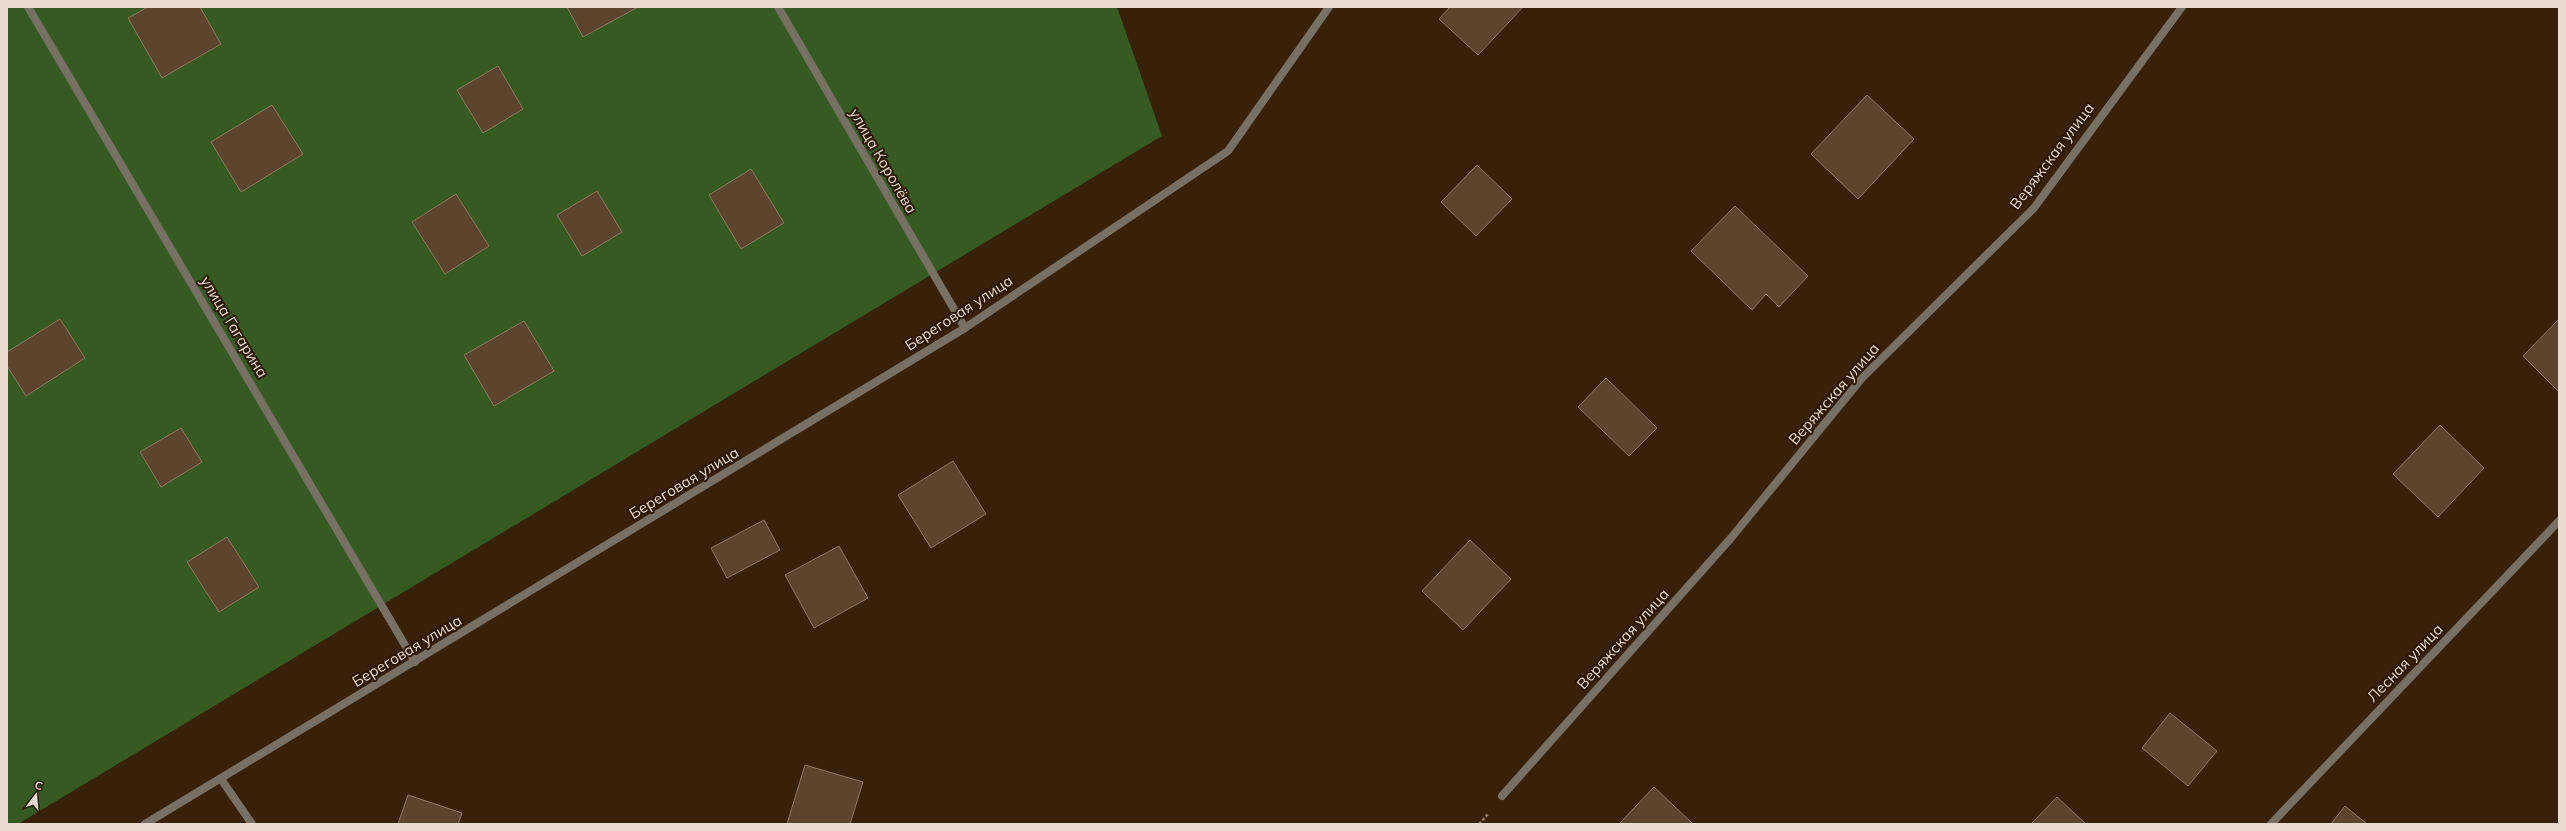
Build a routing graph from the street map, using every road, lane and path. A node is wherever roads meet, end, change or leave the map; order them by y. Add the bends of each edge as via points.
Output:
1 (28, 7) edge
2 (778, 7) edge
3 (1329, 7) edge
4 (2182, 7) edge
5 (965, 328) junction
6 (2559, 521) edge
7 (415, 662) junction
8 (221, 779) junction
9 (1502, 796) dead end
10 (145, 824) edge
11 (252, 824) edge
12 (2271, 824) edge

1 - 7 street, улица Гагарина
2 - 5 street, улица Королёва
3 - 5 street, Береговая улица via 1228,151
4 - 9 street, Веряжская улица via 2034,208 1862,378 1731,538
5 - 7 street, Береговая улица
6 - 12 street, Лесная улица
7 - 8 street, Береговая улица
8 - 10 street, Береговая улица
8 - 11 street

